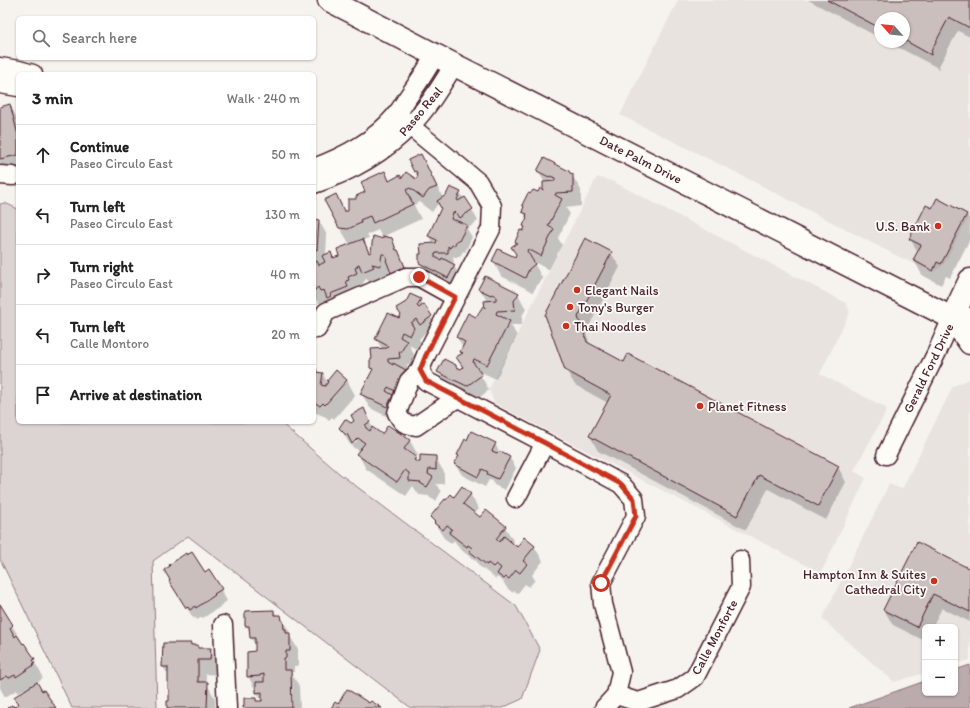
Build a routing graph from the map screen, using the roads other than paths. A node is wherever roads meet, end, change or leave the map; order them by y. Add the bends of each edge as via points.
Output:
1 (329, 0) edge
2 (445, 60) junction
3 (0, 67) edge
4 (26, 72) edge
5 (0, 84) edge
6 (16, 87) edge
7 (397, 114) junction
8 (410, 126) junction
9 (316, 167) edge
10 (316, 183) edge
11 (970, 280) edge
12 (455, 297) junction
13 (961, 319) edge
14 (316, 329) dead end
15 (970, 343) edge
16 (420, 370) junction
17 (457, 398) junction
18 (545, 443) junction
19 (886, 455) dead end
20 (516, 498) dead end
21 (740, 560) dead end
22 (223, 625) dead end
23 (610, 701) edge
24 (227, 708) edge

1 - 2 main road, Date Palm Drive
2 - 7 street, Paseo Real via 418,84
2 - 8 street, Paseo Real via 440,88
2 - 13 main road, Date Palm Drive
3 - 4 street
5 - 6 street
7 - 8 street
7 - 9 street, Paseo Real via 362,145
8 - 10 street, Paseo Real via 379,153 344,172
8 - 12 street via 478,182 492,206 490,229
11 - 13 main road, Gerald Ford Drive
12 - 14 street via 419,277 406,277 326,312
12 - 16 street
13 - 15 main road, Date Palm Drive
13 - 19 street, Gerald Ford Drive via 937,352
16 - 17 street via 426,381
16 - 17 street via 409,381 397,413 402,422 416,426
17 - 18 street
18 - 20 street
18 - 23 street via 621,484 634,499 636,516 601,583 603,604 621,672
21 - 23 street, Calle Monforte via 741,587 694,677 678,689 638,702
22 - 24 street

